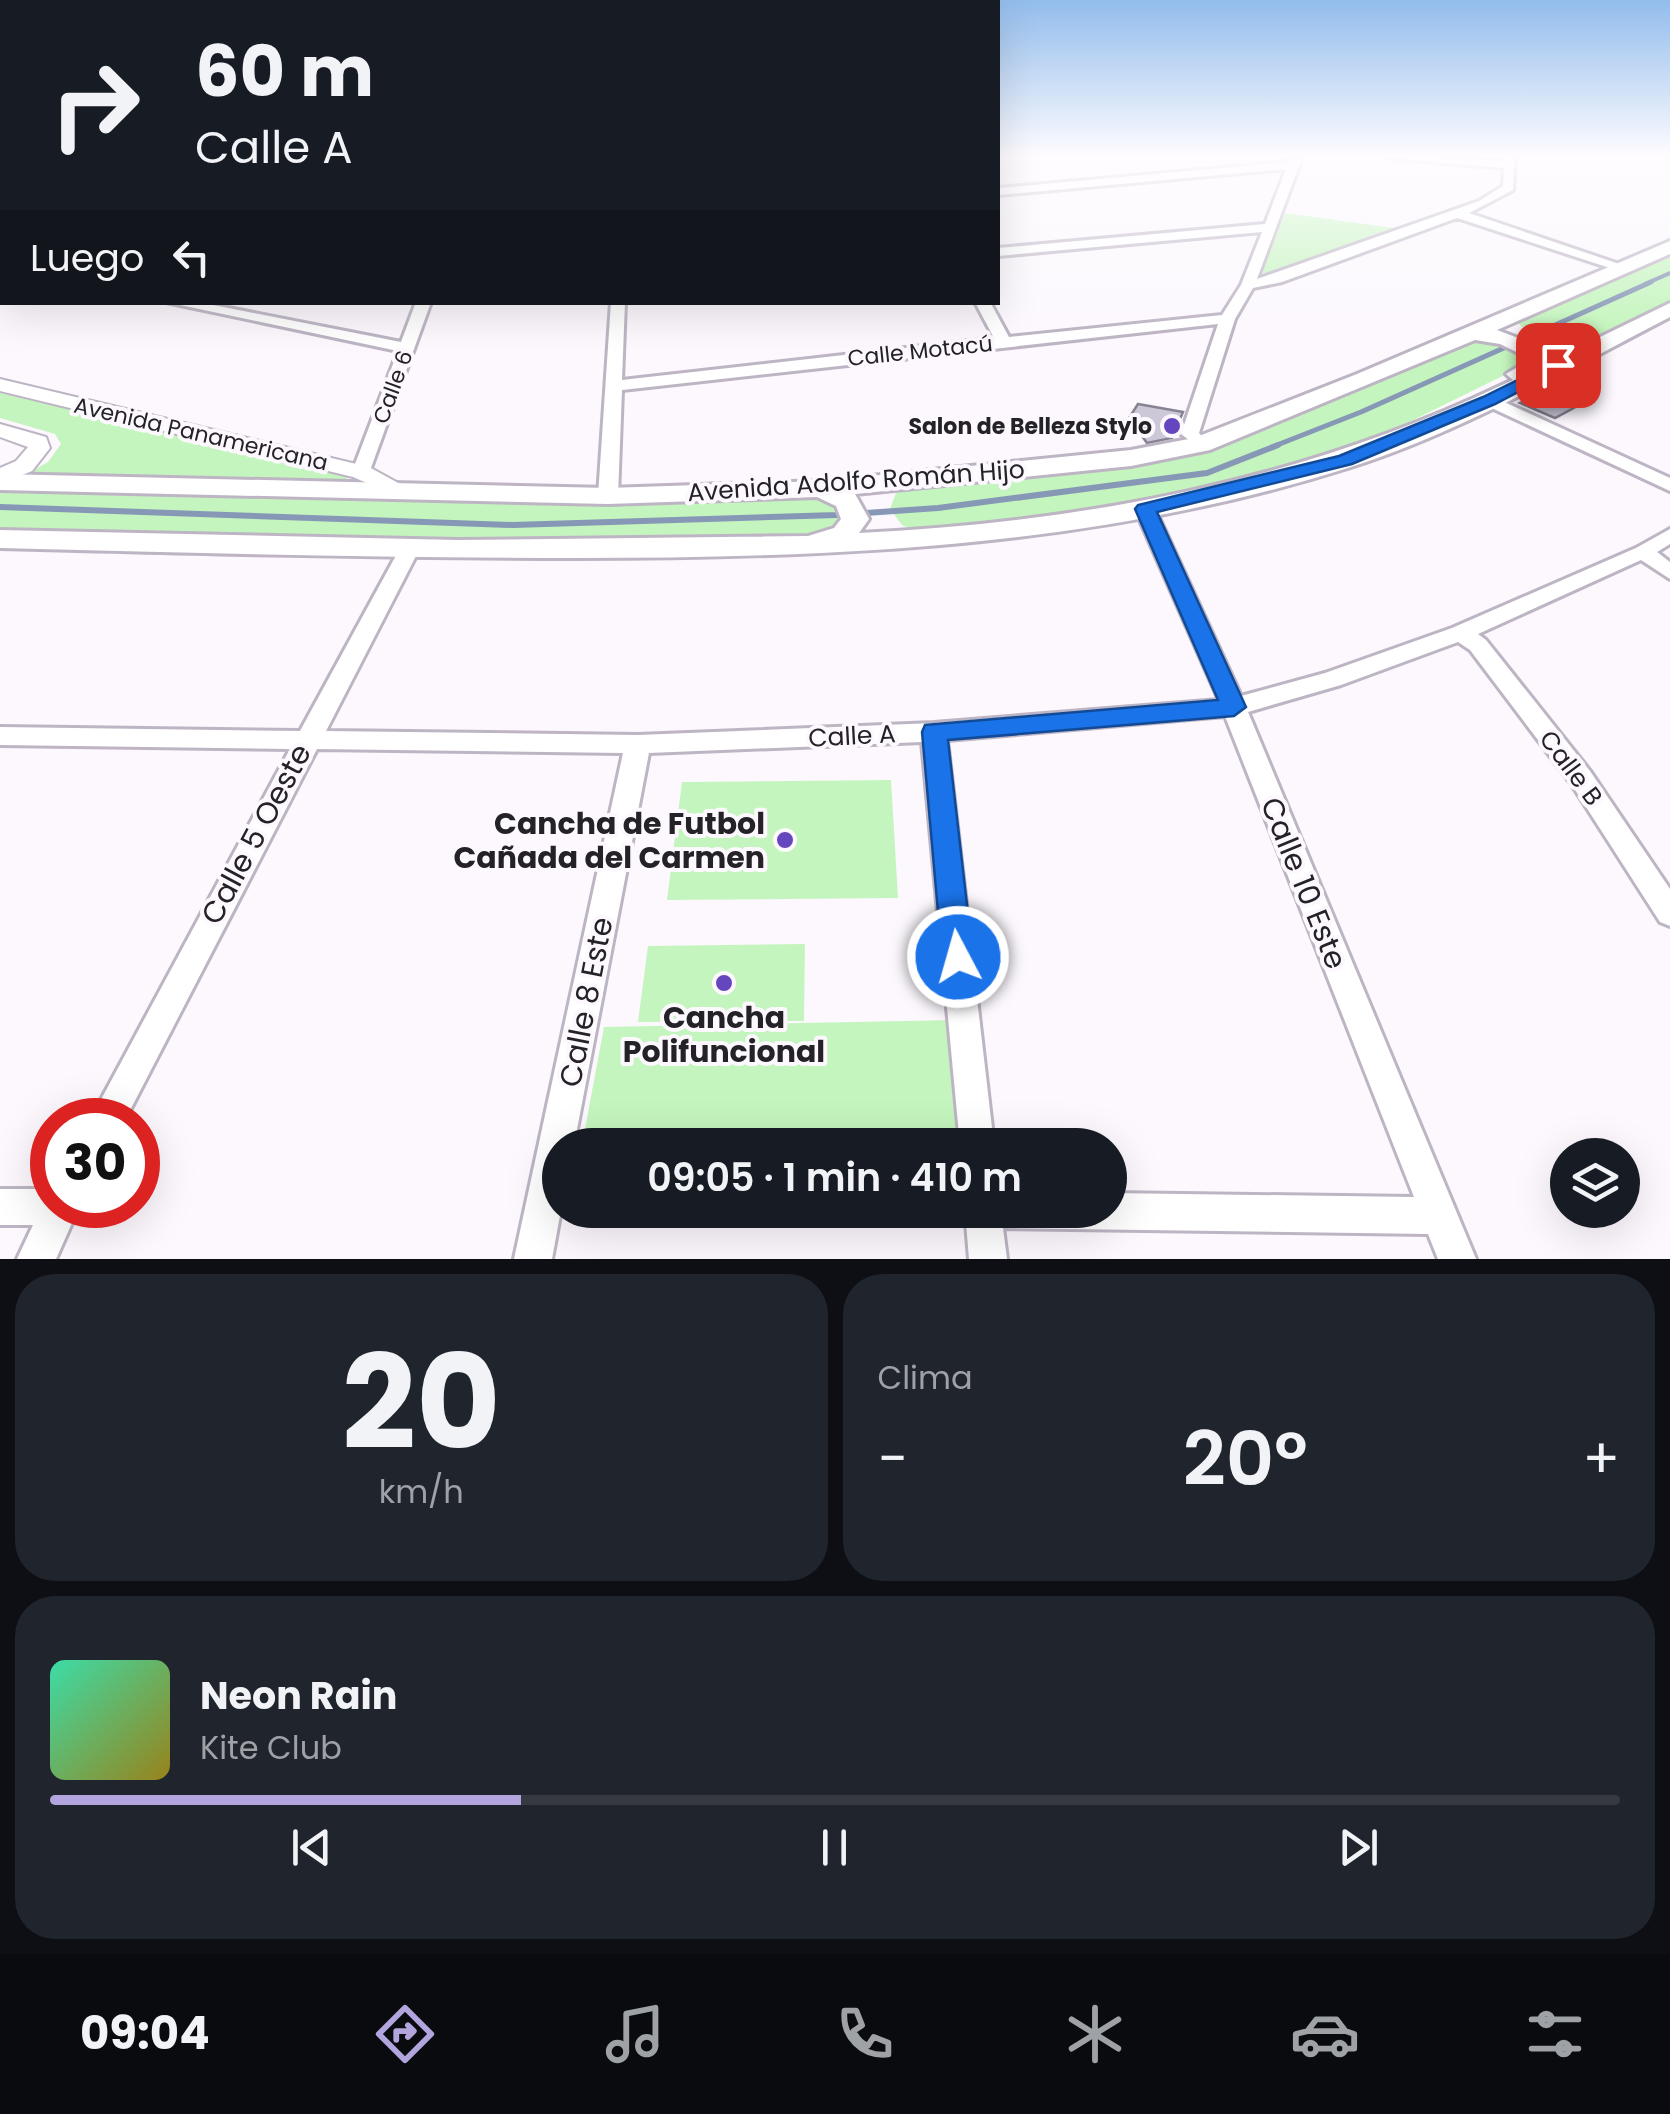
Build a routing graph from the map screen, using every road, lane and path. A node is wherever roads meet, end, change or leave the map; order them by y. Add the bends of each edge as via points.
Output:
1 (1275, 214) edge
2 (1458, 214) joint
3 (1270, 227) junction
4 (1670, 247) edge
5 (1000, 252) edge
6 (1624, 268) junction
7 (1248, 285) junction
8 (205, 305) edge
9 (423, 305) edge
10 (618, 305) edge
11 (984, 305) edge
12 (237, 308) edge
13 (1670, 309) edge
14 (1227, 319) junction
15 (1492, 329) junction
16 (1004, 342) junction
17 (407, 348) junction
18 (1564, 352) junction
19 (0, 385) edge
20 (612, 386) junction
21 (1489, 400) junction
22 (0, 430) edge
23 (1424, 430) junction
24 (1201, 444) junction
25 (361, 472) junction
26 (0, 480) edge
27 (894, 484) junction
28 (1670, 485) edge
29 (399, 490) junction
30 (825, 490) junction
31 (608, 496) junction
32 (1145, 509) junction
33 (1670, 535) edge
34 (909, 538) junction
35 (0, 539) edge
36 (735, 548) junction
37 (409, 550) junction
38 (1643, 552) junction
39 (1670, 572) edge
40 (1460, 633) junction
41 (1234, 707) junction
42 (934, 732) junction
43 (0, 736) edge
44 (305, 741) junction
45 (638, 744) junction
46 (1670, 913) edge
47 (118, 1098) edge
48 (566, 1128) edge
49 (975, 1128) edge
50 (0, 1207) edge
51 (30, 1207) edge
52 (1127, 1212) edge
53 (1440, 1216) junction
54 (51, 1228) edge
55 (544, 1228) edge
56 (985, 1228) edge
57 (36, 1259) edge
58 (534, 1259) edge
59 (988, 1259) edge
60 (1457, 1259) edge

1 - 3 street
2 - 6 street
2 - 7 street
3 - 5 street
3 - 7 street
4 - 6 main road, Avenida Adolfo Román Hijo
6 - 15 main road, Avenida Adolfo Román Hijo
7 - 14 street
8 - 12 street
9 - 17 street, Calle 6
10 - 20 street
11 - 16 street
12 - 17 street
13 - 18 main road
14 - 16 street, Calle Motacú
14 - 24 street via 1190,434
15 - 18 main road
15 - 24 main road, Avenida Adolfo Román Hijo
16 - 20 street, Calle Motacú
17 - 25 street, Calle 6
18 - 21 main road
18 - 23 main road via 1437,416
19 - 25 street, Avenida Panamericana
20 - 31 street
21 - 23 main road
21 - 28 street
22 - 26 street via 40,448
23 - 32 main road via 1304,472
24 - 27 main road, Avenida Adolfo Román Hijo
25 - 29 street, Avenida Panamericana
26 - 29 main road, Avenida Adolfo Román Hijo
27 - 30 main road, Avenida Adolfo Román Hijo
27 - 34 main road via 875,500 873,511 880,523
29 - 31 main road, Avenida Adolfo Román Hijo
30 - 31 main road, Avenida Adolfo Román Hijo
30 - 36 main road via 851,505 848,532 819,542
32 - 34 main road via 1010,532
32 - 41 street, Calle 10 Este
33 - 38 street, Calle A
34 - 36 main road
35 - 37 main road
36 - 37 main road
37 - 44 street, Calle 5 Oeste
38 - 39 street
38 - 40 street, Calle A
40 - 41 street, Calle A
40 - 46 street, Calle B via 1478,645 1581,778
41 - 42 street, Calle A
41 - 53 street, Calle 10 Este
42 - 45 street, Calle A
42 - 49 street
43 - 44 street, Calle A
44 - 45 street, Calle A
44 - 47 street, Calle 5 Oeste
45 - 48 street, Calle 8 Este
50 - 51 street
52 - 53 street
53 - 60 street, Calle 10 Este
54 - 57 street
55 - 58 street, Calle 8 Este
56 - 59 street

